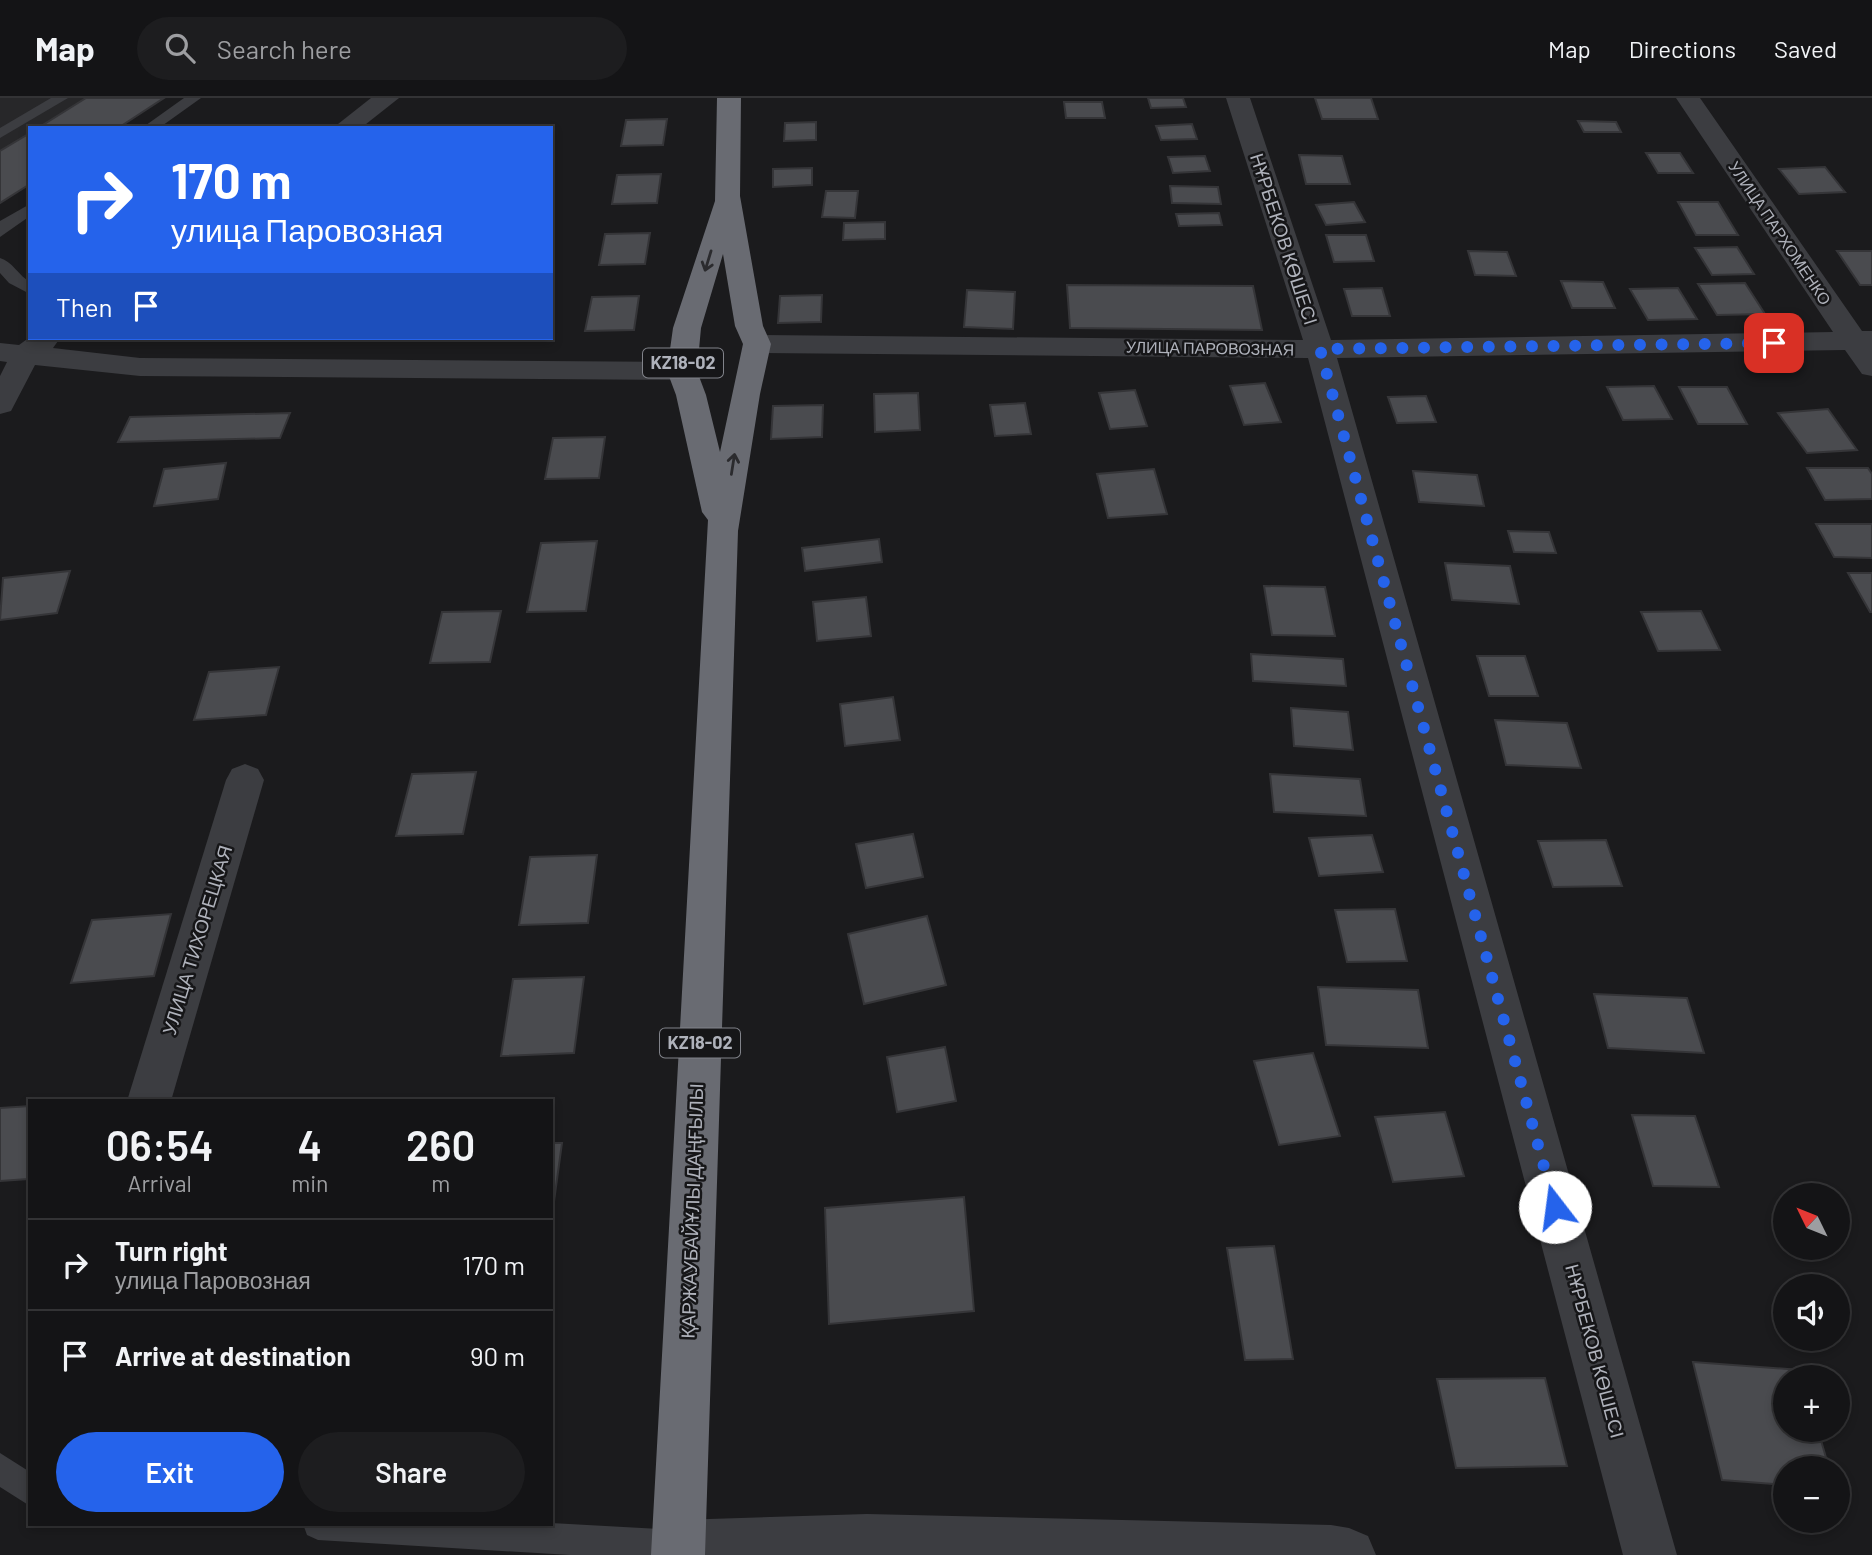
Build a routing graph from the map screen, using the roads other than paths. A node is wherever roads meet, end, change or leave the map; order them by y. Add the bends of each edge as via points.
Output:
1 (61, 98) edge
2 (194, 98) edge
3 (387, 98) edge
4 (729, 98) edge
5 (1238, 98) edge
6 (1688, 98) edge
7 (152, 126) edge
8 (348, 126) edge
9 (0, 134) edge
10 (727, 196) junction
11 (28, 210) edge
12 (0, 232) edge
13 (0, 263) edge
14 (28, 288) edge
15 (725, 329) junction
16 (1863, 341) edge
17 (25, 348) edge
18 (1320, 349) junction
19 (1872, 368) edge
20 (687, 383) junction
21 (745, 394) junction
22 (0, 404) edge
23 (722, 531) junction
24 (245, 780) dead end
25 (150, 1099) edge
26 (0, 1468) edge
27 (28, 1489) edge
28 (346, 1526) edge
29 (678, 1550) edge
30 (1349, 1555) edge
31 (1650, 1555) edge

1 - 9 lane
2 - 7 lane
3 - 8 street
4 - 10 highway, ҚАРЖАУБАЙҰЛЫ ДАҢҒЫЛЫ / KZ18-02
5 - 18 street, НҰРБЕКОВ КӨШЕСІ
6 - 16 street, УЛИЦА ПАРХОМЕНКО
10 - 15 highway, ҚАРЖАУБАЙҰЛЫ ДАҢҒЫЛЫ / KZ18-02
10 -> 15 highway, ҚАРЖАУБАЙҰЛЫ ДАҢҒЫЛЫ / KZ18-02
11 - 12 lane
13 - 14 lane
15 - 18 street, УЛИЦА ПАРОВОЗНАЯ
15 - 20 highway, ҚАРЖАУБАЙҰЛЫ ДАҢҒЫЛЫ / KZ18-02
15 - 21 highway, ҚАРЖАУБАЙҰЛЫ ДАҢҒЫЛЫ / KZ18-02
16 - 18 street, УЛИЦА ПАРОВОЗНАЯ
16 - 19 street, УЛИЦА ПАРХОМЕНКО
17 - 20 street via 140,367
17 - 22 street
18 - 31 street, НҰРБЕКОВ КӨШЕСІ
20 - 21 highway, KZ18-02 via 717,400
20 - 23 highway, ҚАРЖАУБАЙҰЛЫ ДАҢҒЫЛЫ / KZ18-02
23 -> 21 highway, ҚАРЖАУБАЙҰЛЫ ДАҢҒЫЛЫ / KZ18-02
23 - 29 highway, ҚАРЖАУБАЙҰЛЫ ДАҢҒЫЛЫ / KZ18-02
24 - 25 street, УЛИЦА ТИХОРЕЦКАЯ
26 - 27 lane
28 - 29 lane
29 - 30 street via 867,1540

